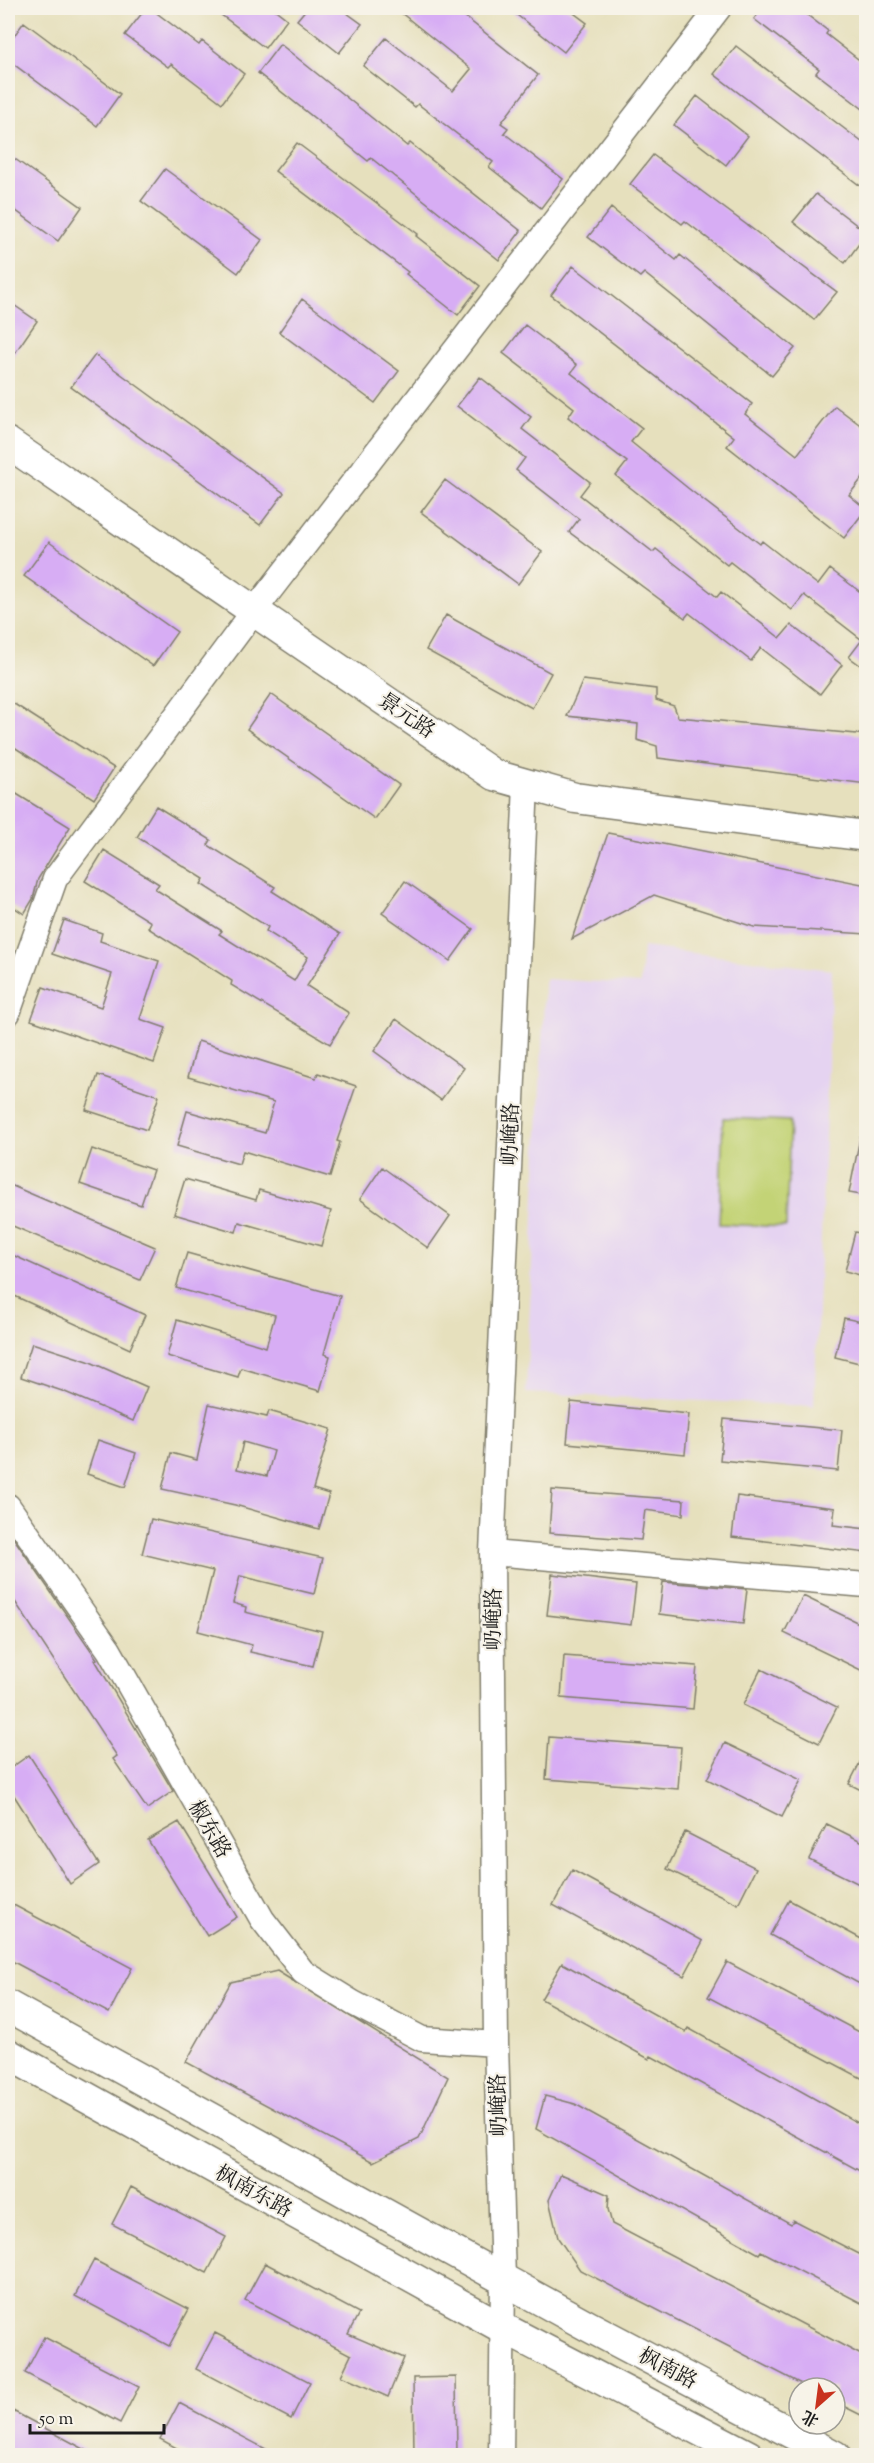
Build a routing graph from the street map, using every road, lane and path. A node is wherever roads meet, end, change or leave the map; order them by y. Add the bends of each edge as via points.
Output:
1 (719, 8) edge
2 (8, 443) edge
3 (254, 611) junction
4 (526, 784) junction
5 (867, 836) edge
6 (8, 1013) edge
7 (8, 1506) edge
8 (492, 1553) junction
9 (867, 1585) edge
10 (8, 2006) edge
11 (496, 2044) junction
12 (8, 2054) edge
13 (503, 2279) junction
14 (501, 2327) junction
15 (501, 2456) edge
16 (749, 2456) edge
17 (835, 2456) edge

1 - 3 street
2 - 3 main road, 景元路
3 - 4 main road, 景元路 via 494,775
3 - 6 street via 55,879
4 - 5 main road, 景元路 via 575,798
4 - 8 street, 屷崦路
7 - 11 street, 椒东路 via 109,1650 262,1919 303,1972 422,2039
8 - 9 street
8 - 11 street, 屷崦路
10 - 13 main road, 枫南路
11 - 13 street, 屷崦路
12 - 14 main road, 枫南东路
13 - 14 street, 屷崦路
13 - 17 main road, 枫南路
14 - 15 street, 屷崦路
14 - 16 main road, 枫南路

